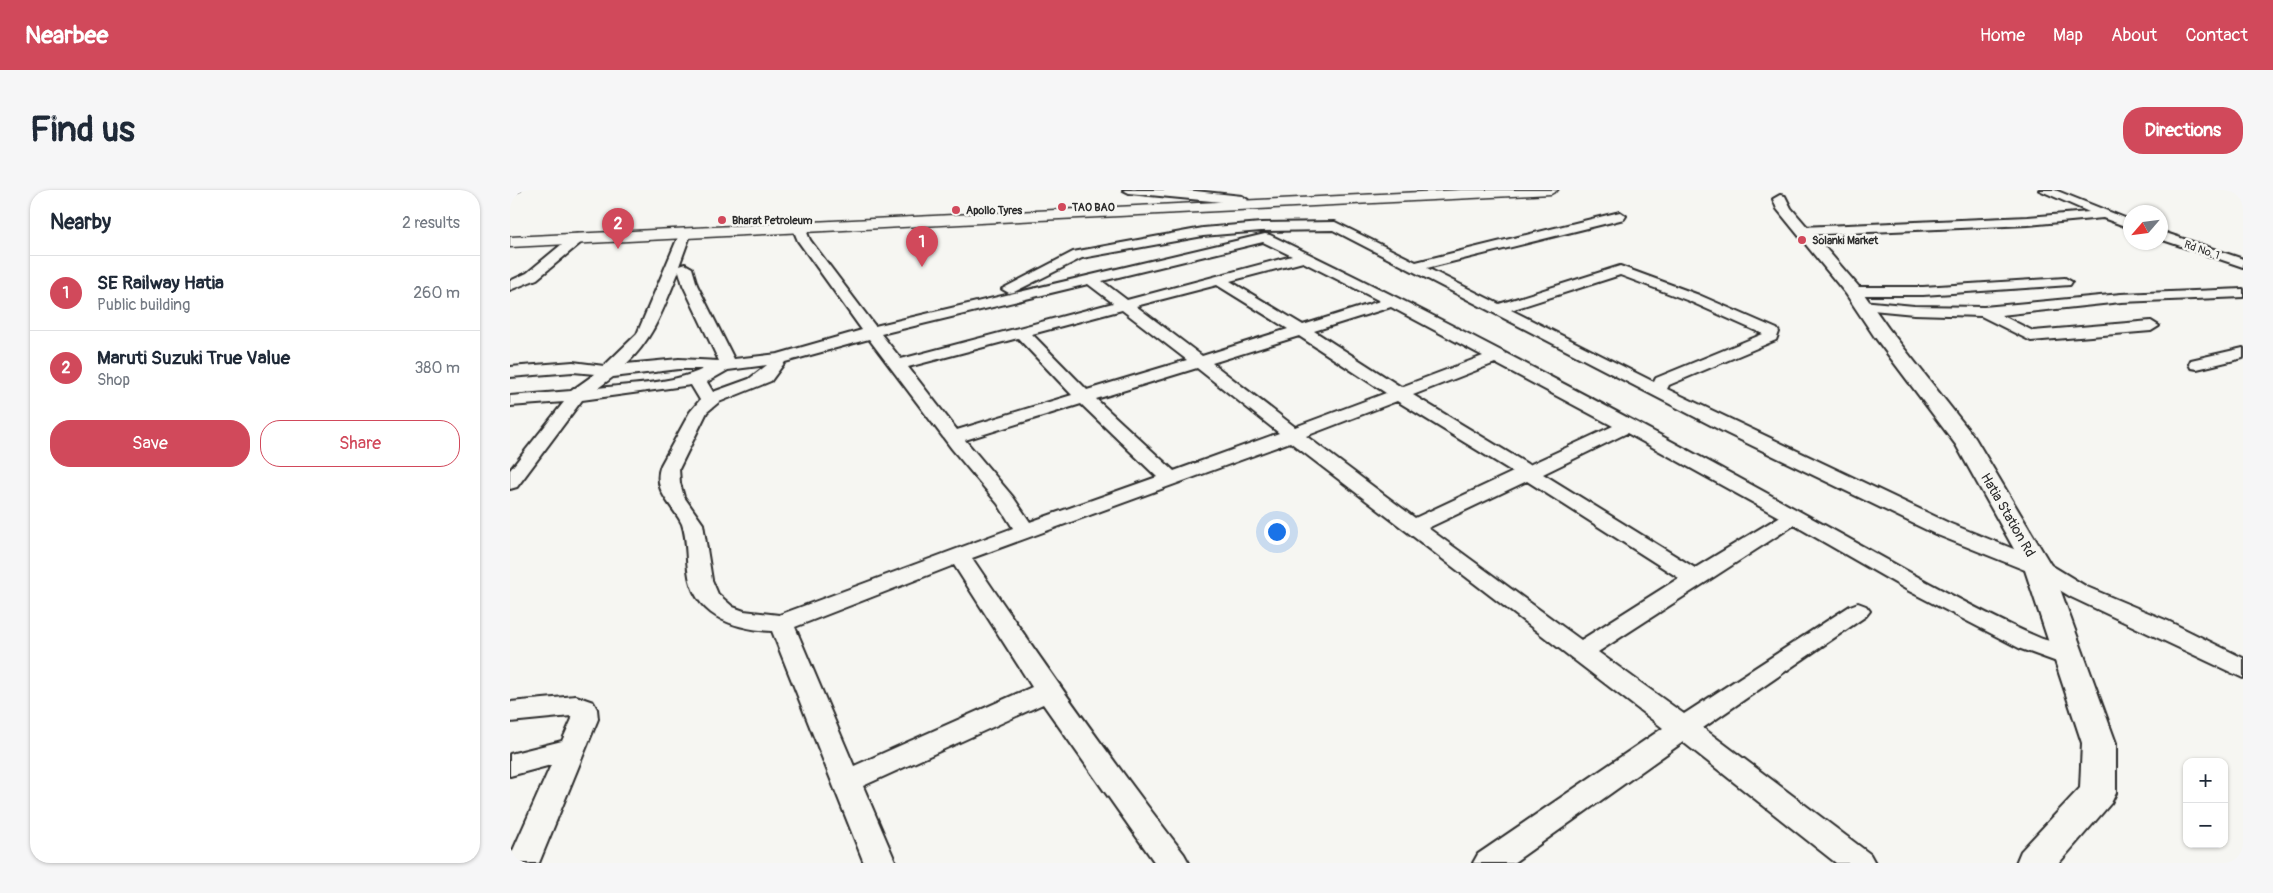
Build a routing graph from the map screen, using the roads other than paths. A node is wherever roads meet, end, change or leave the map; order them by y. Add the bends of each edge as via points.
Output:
1 (514, 190) edge
2 (1129, 190) edge
3 (1437, 190) edge
4 (1551, 190) edge
5 (2045, 190) edge
6 (510, 191) edge
7 (1779, 194) edge
8 (1242, 200) junction
9 (2104, 214) junction
10 (1620, 216) dead end
11 (2123, 221) edge
12 (802, 225) junction
13 (1802, 231) junction
14 (684, 233) junction
15 (510, 234) edge
16 (578, 238) junction
17 (2168, 238) edge
18 (510, 242) edge
19 (1304, 256) junction
20 (2243, 263) edge
21 (1413, 267) junction
22 (685, 268) dead end
23 (1217, 279) junction
24 (1091, 280) junction
25 (2065, 282) dead end
26 (510, 286) edge
27 (2243, 294) edge
28 (1858, 298) junction
29 (1393, 302) junction
30 (1122, 304) junction
31 (972, 307) junction
32 (1498, 309) junction
33 (1984, 312) junction
34 (2151, 326) dead end
35 (1302, 330) junction
36 (871, 332) junction
37 (1021, 332) junction
38 (2243, 353) edge
39 (1496, 357) junction
40 (779, 359) junction
41 (1200, 362) junction
42 (2197, 364) dead end
43 (726, 366) junction
44 (897, 366) junction
45 (510, 372) edge
46 (607, 373) junction
47 (698, 382) junction
48 (1658, 390) junction
49 (1399, 394) junction
50 (576, 396) junction
51 (1083, 396) junction
52 (715, 397) junction
53 (510, 400) edge
54 (1626, 427) junction
55 (1291, 435) junction
56 (954, 437) junction
57 (1528, 473) junction
58 (1170, 478) junction
59 (510, 483) edge
60 (1794, 516) junction
61 (1413, 527) junction
62 (1026, 532) junction
63 (959, 556) junction
64 (2038, 567) junction
65 (1696, 579) junction
66 (1858, 611) dead end
67 (781, 624) junction
68 (1580, 652) junction
69 (2068, 657) junction
70 (2243, 669) edge
71 (1048, 691) junction
72 (510, 712) edge
73 (1683, 728) junction
74 (573, 749) junction
75 (510, 765) edge
76 (847, 781) junction
77 (523, 863) edge
78 (880, 863) edge
79 (1172, 863) edge
80 (1489, 863) edge
81 (1859, 863) edge
82 (2035, 863) edge

1 - 6 street
2 - 8 street
3 - 8 main road
4 - 12 main road
5 - 9 street
7 - 13 street, Hatia Station Rd via 1784,209
8 - 12 main road
9 - 11 street
9 - 13 street
10 - 21 street
12 - 14 main road
12 - 15 main road
12 - 36 street via 804,241
13 - 28 street, Hatia Station Rd
14 - 16 main road
14 - 46 street via 672,271 644,334
16 - 18 main road
16 - 26 street via 532,276
17 - 20 street, Rd No. 1
19 - 23 street
19 - 24 street via 1265,238
19 - 29 street
21 - 31 street via 1335,226 1230,229 1078,255
21 - 32 street
22 - 43 street
23 - 30 street
23 - 35 street
24 - 30 street
24 - 31 street
25 - 28 street
27 - 33 street via 2121,298
28 - 33 street via 1914,310
28 - 64 street, Hatia Station Rd via 1967,442
29 - 35 street
29 - 39 street
30 - 37 street
30 - 41 street
31 - 36 street
32 - 48 street
32 - 48 street via 1620,270 1771,332 1770,337 1662,382
33 - 34 street via 2031,336
35 - 41 street
35 - 49 street
36 - 40 street via 860,338
36 - 44 street
37 - 44 street
37 - 51 street
38 - 42 street
39 - 49 street
39 - 54 street
40 - 43 street
40 - 52 street via 767,376
41 - 51 street
41 - 55 street
43 - 46 street via 682,362 648,364
43 - 47 street via 704,375
44 - 56 street
45 - 46 street via 598,368
46 - 50 street
47 - 50 street via 694,379
47 - 52 street via 706,396
48 - 64 street via 1943,529
49 - 55 street
49 - 57 street
50 - 53 street
50 - 59 street
51 - 56 street
51 - 58 street
52 - 67 street via 704,405 669,469 671,486 691,523 703,589 712,604 733,616 765,624
54 - 57 street
54 - 60 street
55 - 58 street
55 - 61 street
56 - 62 street via 1006,501
57 - 61 street
57 - 65 street
58 - 62 street
60 - 65 street
60 - 69 street via 1973,615 2030,643
61 - 68 street
62 - 63 street
63 - 67 street
63 - 71 street
64 - 69 street, Hatia Station Rd
64 - 70 street via 2079,592
65 - 68 street
66 - 73 street
67 - 76 street
68 - 73 street
69 - 82 street, Hatia Station Rd via 2099,743 2098,793
71 - 76 street
71 - 79 street
72 - 74 street via 576,706 584,709 585,719
73 - 80 street
73 - 81 street
74 - 75 street
74 - 77 street
76 - 78 street

